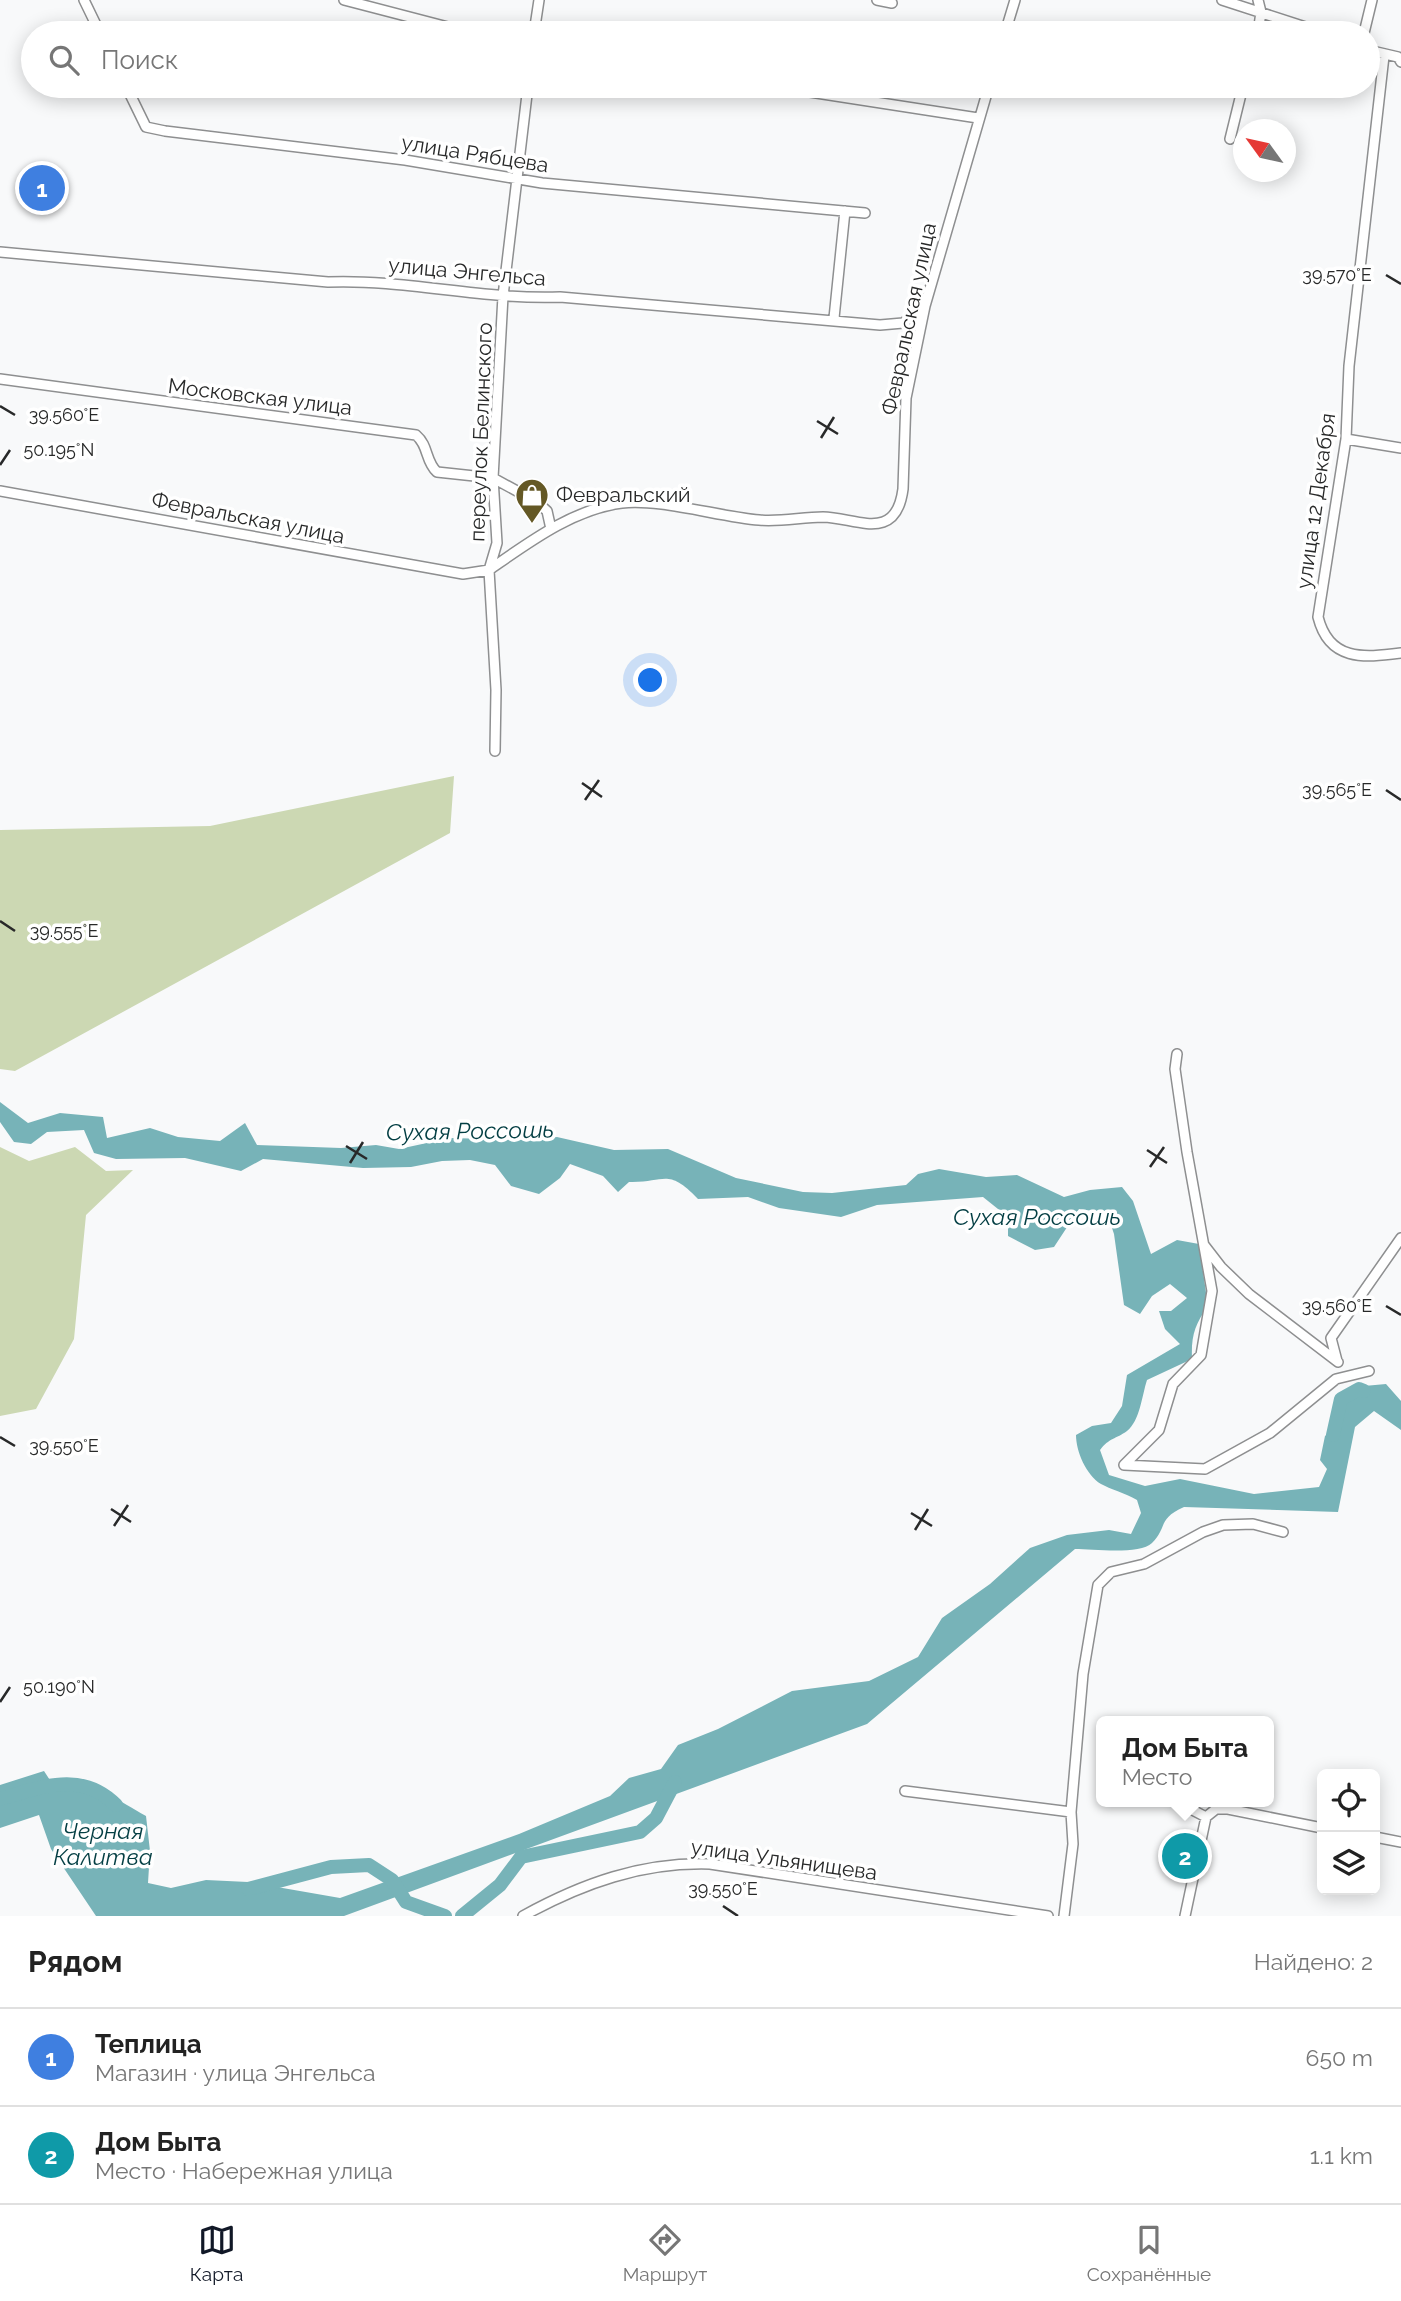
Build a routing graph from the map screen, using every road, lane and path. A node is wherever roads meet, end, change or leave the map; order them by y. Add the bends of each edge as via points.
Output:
1 (84, 0) edge
2 (344, 0) edge
3 (539, 0) edge
4 (877, 0) edge
5 (1015, 0) edge
6 (1222, 0) edge
7 (1258, 0) edge
8 (1372, 0) edge
9 (892, 3) dead end
10 (1261, 12) junction
11 (94, 21) edge
12 (425, 21) edge
13 (536, 21) edge
14 (1009, 21) edge
15 (1260, 21) edge
16 (1288, 21) edge
17 (1367, 21) edge
18 (1380, 54) edge
19 (1384, 56) junction
20 (1400, 58) edge
21 (1380, 91) edge
22 (132, 98) edge
23 (527, 98) edge
24 (849, 98) edge
25 (985, 98) edge
26 (1240, 98) edge
27 (1379, 98) edge
28 (978, 118) junction
29 (1230, 139) dead end
30 (519, 179) junction
31 (845, 211) junction
32 (865, 213) dead end
33 (0, 252) edge
34 (503, 296) junction
35 (925, 306) junction
36 (834, 318) junction
37 (0, 379) edge
38 (1346, 439) junction
39 (1401, 448) edge
40 (493, 478) junction
41 (0, 491) edge
42 (551, 529) junction
43 (489, 570) junction
44 (1401, 653) edge
45 (495, 751) dead end
46 (1177, 1054) dead end
47 (1401, 1238) edge
48 (1203, 1243) junction
49 (1369, 1371) dead end
50 (1283, 1532) dead end
51 (905, 1791) dead end
52 (1187, 1807) edge
53 (1071, 1812) junction
54 (1206, 1817) junction
55 (1317, 1827) edge
56 (1380, 1838) edge
57 (1401, 1842) edge
58 (523, 1916) edge
59 (1048, 1916) edge
60 (1064, 1916) edge
61 (1185, 1916) edge

1 - 11 street
2 - 12 street
3 - 13 street
4 - 9 street
5 - 14 street
6 - 10 street
7 - 10 street
8 - 17 street
10 - 15 street
10 - 16 street
18 - 19 street
19 - 20 street
19 - 21 street, улица 12 Декабря
22 - 30 street, улица Рябцева via 146,127
23 - 30 street, переулок Белинского
24 - 28 street
25 - 28 street, Февральская улица
26 - 29 street
27 - 38 street, улица 12 Декабря via 1349,366
28 - 35 street, Февральская улица
30 - 31 street, улица Рябцева
30 - 34 street, переулок Белинского via 513,196
31 - 32 street, улица Рябцева
31 - 36 street
33 - 34 street, улица Энгельса
34 - 36 street, улица Энгельса
34 - 40 street, переулок Белинского
35 - 36 street, улица Энгельса via 903,323 880,325
35 - 42 street, Февральская улица via 906,398 901,503 884,521 863,526 824,517 761,521 621,503
37 - 40 street, Московская улица via 416,435 424,441 430,466 437,472
38 - 39 street
38 - 44 street, улица 12 Декабря via 1322,574 1318,617 1323,638 1346,652
40 - 42 street via 537,502 547,511
40 - 43 street, переулок Белинского via 497,543
41 - 43 street, Февральская улица via 452,572
42 - 43 street, Февральская улица
43 - 45 street
46 - 48 street via 1175,1069
47 - 48 street via 1331,1338 1338,1363 1249,1294
48 - 49 street via 1212,1291 1200,1355 1174,1384 1159,1430 1124,1465 1205,1469 1270,1433 1336,1379
50 - 53 street via 1253,1524 1223,1525 1144,1564 1104,1577 1098,1585 1083,1674
51 - 53 street
52 - 54 street
53 - 60 street via 1073,1844
54 - 55 street via 1216,1809 1228,1809
54 - 61 street
56 - 57 street
58 - 59 street, улица Ульянищева via 601,1879 674,1863 710,1864

